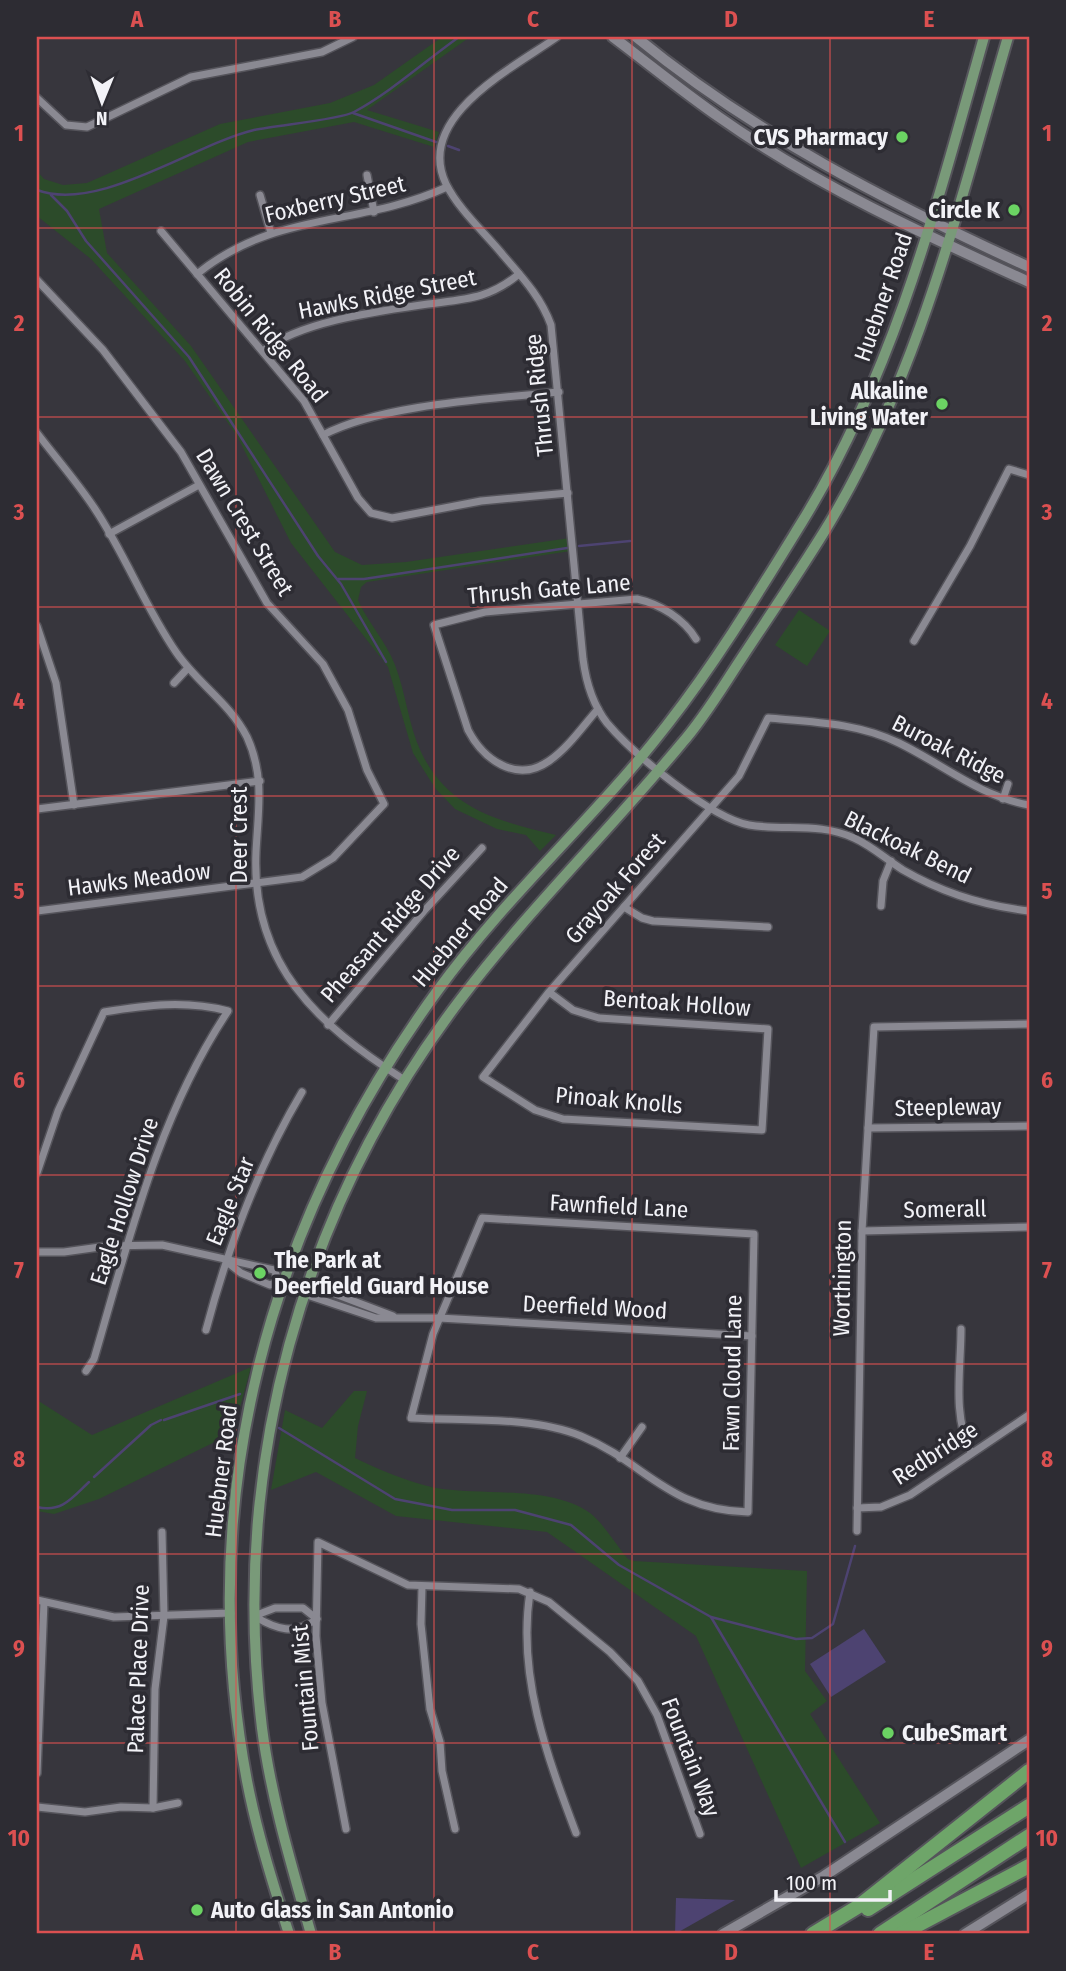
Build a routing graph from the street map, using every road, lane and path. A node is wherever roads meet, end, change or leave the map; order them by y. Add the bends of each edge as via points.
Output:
1 (353, 37) edge
2 (558, 37) edge
3 (613, 37) edge
4 (636, 37) edge
5 (984, 37) edge
6 (1005, 38) edge
7 (37, 98) edge
8 (802, 152) junction
9 (793, 164) junction
10 (367, 175) dead end
11 (447, 187) junction
12 (260, 195) dead end
13 (374, 212) junction
14 (931, 220) junction
15 (952, 230) junction
16 (161, 231) dead end
17 (271, 233) junction
18 (927, 234) junction
19 (948, 244) junction
20 (1029, 267) edge
21 (197, 274) junction
22 (519, 274) junction
23 (37, 279) edge
24 (1029, 282) edge
25 (263, 351) junction
26 (559, 393) junction
27 (37, 433) edge
28 (323, 435) junction
29 (848, 439) junction
30 (868, 451) junction
31 (1029, 475) edge
32 (200, 485) junction
33 (568, 493) junction
34 (109, 534) junction
35 (578, 603) junction
36 (37, 626) edge
37 (696, 639) dead end
38 (914, 641) dead end
39 (188, 668) junction
40 (174, 683) dead end
41 (598, 709) junction
42 (768, 718) joint
43 (642, 754) junction
44 (659, 769) junction
45 (260, 781) junction
46 (1008, 784) dead end
47 (1003, 799) junction
48 (384, 804) joint
49 (74, 805) junction
50 (1029, 805) edge
51 (711, 808) junction
52 (37, 809) edge
53 (482, 848) dead end
54 (891, 862) junction
55 (257, 884) junction
56 (624, 906) junction
57 (881, 906) dead end
58 (37, 911) edge
59 (1029, 911) edge
60 (768, 927) dead end
61 (549, 992) junction
62 (1029, 1024) edge
63 (328, 1026) junction
64 (384, 1066) junction
65 (483, 1077) joint
66 (403, 1079) junction
67 (302, 1092) dead end
68 (1029, 1126) edge
69 (868, 1128) junction
70 (762, 1130) joint
71 (37, 1173) edge
72 (1029, 1227) edge
73 (862, 1231) junction
74 (754, 1234) joint
75 (128, 1245) junction
76 (37, 1252) edge
77 (226, 1261) junction
78 (281, 1282) junction
79 (307, 1289) junction
80 (439, 1318) junction
81 (961, 1329) dead end
82 (206, 1330) dead end
83 (752, 1336) junction
84 (86, 1371) dead end
85 (1029, 1415) edge
86 (642, 1427) dead end
87 (971, 1452) junction
88 (620, 1458) junction
89 (857, 1508) junction
90 (857, 1531) dead end
91 (162, 1532) dead end
92 (318, 1542) joint
93 (422, 1587) junction
94 (530, 1592) junction
95 (41, 1601) edge
96 (231, 1613) junction
97 (164, 1616) junction
98 (254, 1616) junction
99 (317, 1619) junction
100 (1029, 1740) edge
101 (1029, 1771) edge
102 (37, 1773) edge
103 (178, 1803) dead end
104 (1029, 1805) edge
105 (37, 1807) edge
106 (153, 1808) junction
107 (346, 1829) dead end
108 (455, 1829) dead end
109 (576, 1833) dead end
110 (700, 1834) dead end
111 (1029, 1836) edge
112 (1029, 1866) edge
113 (1029, 1894) edge
114 (1016, 1902) junction
115 (1029, 1903) edge
116 (305, 1915) junction
117 (285, 1922) junction
118 (289, 1934) edge
119 (311, 1934) edge
120 (723, 1934) edge
121 (813, 1934) edge
122 (828, 1934) edge
123 (880, 1934) edge
124 (901, 1934) edge
125 (965, 1934) edge

1 - 7 street via 329,50 191,76 87,127 65,125
2 - 11 street, Thrush Ridge via 457,111 441,146
3 - 9 main road via 720,118
4 - 8 main road
5 - 14 main road, Huebner Road
6 - 15 main road, Huebner Road
8 - 9 main road
8 - 14 main road
9 - 18 main road
10 - 13 street
11 - 13 street, Foxberry Street via 418,201
11 - 22 street, Thrush Ridge
12 - 17 street
13 - 17 street, Foxberry Street
14 - 15 main road
14 - 18 main road, Huebner Road
15 - 19 main road, Huebner Road
15 - 20 main road
16 - 21 street, Robin Ridge Road
17 - 21 street, Foxberry Street via 233,248
18 - 19 main road
18 - 29 main road, Huebner Road via 877,379
19 - 24 main road
19 - 30 main road, Huebner Road via 915,348
21 - 25 street, Robin Ridge Road
22 - 25 street, Hawks Ridge Street via 485,296 297,330
22 - 26 street, Thrush Ridge via 543,304 551,325
23 - 32 street, Dawn Crest Street via 103,350 181,452
25 - 28 street, Robin Ridge Road via 304,401
26 - 28 street via 434,406 345,424
26 - 33 street, Thrush Ridge
27 - 34 street, Deer Crest
28 - 33 street, Robin Ridge Road via 358,498 381,517
29 - 30 main road
29 - 43 main road, Huebner Road via 763,583
30 - 44 main road, Huebner Road via 776,607 686,739
31 - 38 street via 1009,469
32 - 34 street
32 - 48 street, Dawn Crest Street via 267,603 309,645 337,687
33 - 35 street, Thrush Ridge
34 - 39 street, Deer Crest
35 - 37 street, Thrush Gate Lane via 647,601 685,624
35 - 41 street, Thrush Ridge via 584,672
35 - 41 street, Thrush Gate Lane via 473,614 434,625 468,730 495,763 516,770 548,762
36 - 49 street via 56,683
39 - 40 street
39 - 45 street, Deer Crest via 239,723
41 - 43 street, Thrush Ridge
42 - 47 street, Buroak Ridge via 874,733
42 - 51 street, Grayoak Forest via 750,759
43 - 44 street, Thrush Ridge
43 - 64 main road, Huebner Road via 450,974
44 - 51 street, Blackoak Bend
44 - 66 main road, Huebner Road via 461,998
45 - 49 street
45 - 55 street, Deer Crest
46 - 47 street
47 - 50 street, Buroak Ridge
48 - 55 street, Hawks Meadow via 318,869 293,879
49 - 52 street
51 - 54 street, Blackoak Bend via 748,824 812,826 840,832
51 - 56 street, Grayoak Forest
53 - 63 street, Pheasant Ridge Drive
54 - 57 street via 883,881
54 - 59 street, Blackoak Bend via 962,897
55 - 58 street, Hawks Meadow
55 - 63 street, Deer Crest via 264,920 281,964
56 - 60 street via 653,921
56 - 61 street, Grayoak Forest
61 - 65 street, Grayoak Forest
61 - 70 street, Bentoak Hollow via 573,1010 599,1018 768,1029
62 - 69 street, Worthington via 874,1027
63 - 64 street, Deer Crest
64 - 66 street, Deer Crest
64 - 78 main road, Huebner Road via 312,1203
65 - 70 street, Pinoak Knolls via 535,1110 564,1119
66 - 79 main road, Huebner Road via 333,1212
67 - 77 street, Eagle Star via 249,1198
68 - 69 street, Steepleway
69 - 73 street, Worthington
71 - 75 street, Eagle Hollow Drive via 58,1111 104,1012 168,1003 228,1011 168,1123
72 - 73 street, Somerall
73 - 89 street, Worthington
74 - 80 street, Fawnfield Lane via 482,1218
74 - 83 street, Fawn Cloud Lane
75 - 76 street
75 - 77 street via 171,1247
75 - 84 street, Eagle Hollow Drive via 94,1359
77 - 78 street via 270,1285
77 - 78 street via 274,1270
77 - 82 street, Eagle Star
78 - 79 street
78 - 96 main road, Huebner Road via 259,1357 240,1459
79 - 80 street, Deerfield Wood via 310,1296 370,1317
79 - 98 main road, Huebner Road via 282,1363 263,1462
80 - 83 street, Deerfield Wood
80 - 88 street via 411,1418 548,1427 579,1435
81 - 87 street via 960,1421
83 - 88 street, Fawn Cloud Lane via 748,1513 687,1502
85 - 87 street, Redbridge
86 - 88 street
87 - 89 street, Redbridge via 898,1501
89 - 90 street, Worthington
91 - 97 street, Palace Place Drive
92 - 93 street, Fountain Way via 393,1580
92 - 99 street, Fountain Mist
93 - 94 street, Fountain Way
93 - 108 street via 430,1709
94 - 109 street via 528,1651 535,1711
94 - 110 street, Fountain Way via 610,1652 638,1681 657,1715
95 - 97 street via 114,1617
95 - 102 street
96 - 97 street
96 - 98 main road
96 - 117 main road, Huebner Road via 247,1785
97 - 106 street, Palace Place Drive via 155,1689
98 - 99 street via 275,1608 303,1608
98 - 99 street via 274,1628 303,1628
98 - 116 main road, Huebner Road via 268,1768
99 - 107 street, Fountain Mist via 322,1703
100 - 120 main road via 824,1876
101 - 121 highway via 859,1906
103 - 106 street
104 - 122 highway
105 - 106 street via 77,1812
111 - 123 highway
112 - 124 highway
113 - 114 main road
114 - 115 street
114 - 125 main road
116 - 117 main road
116 - 119 main road, Huebner Road
117 - 118 main road, Huebner Road

